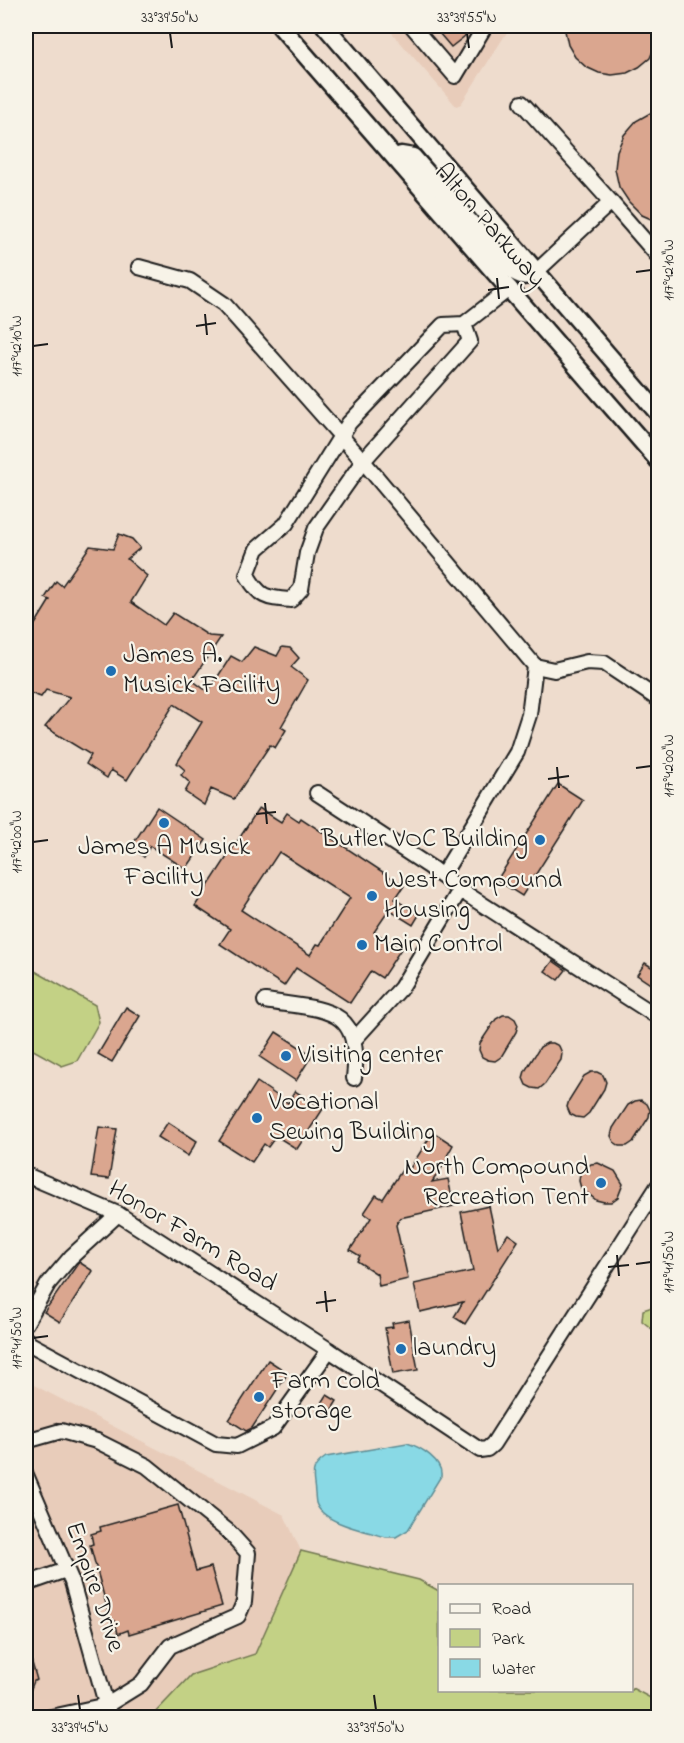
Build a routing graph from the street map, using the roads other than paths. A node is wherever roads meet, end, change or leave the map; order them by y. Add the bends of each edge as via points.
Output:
1 (280, 26) edge
2 (325, 26) edge
3 (412, 26) edge
4 (485, 26) edge
5 (522, 103) dead end
6 (395, 157) junction
7 (611, 202) junction
8 (658, 256) edge
9 (139, 267) dead end
10 (537, 271) junction
11 (510, 288) junction
12 (465, 324) junction
13 (658, 412) edge
14 (340, 435) junction
15 (658, 460) edge
16 (363, 461) junction
17 (535, 666) junction
18 (658, 699) edge
19 (317, 793) dead end
20 (442, 876) junction
21 (460, 890) junction
22 (264, 1001) dead end
23 (658, 1017) edge
24 (353, 1041) junction
25 (354, 1078) dead end
26 (26, 1175) edge
27 (658, 1186) edge
28 (118, 1214) junction
29 (26, 1323) edge
30 (26, 1339) edge
31 (329, 1350) junction
32 (26, 1441) edge
33 (26, 1475) edge
34 (66, 1570) junction
35 (26, 1584) edge
36 (108, 1711) edge
37 (47, 1718) edge

1 - 6 main road, Alton Parkway
2 - 10 main road, Alton Parkway
3 - 4 street via 455,76
5 - 7 street
6 - 10 main road via 413,157 511,269 520,276
6 - 11 main road, Alton Parkway
7 - 8 street
7 - 10 street
9 - 14 street via 190,281 224,304
10 - 13 main road, Alton Parkway
11 - 12 street
11 - 15 main road, Alton Parkway
12 - 14 street via 443,325
12 - 16 street via 470,341
14 - 16 street
14 - 16 street via 286,524 257,549 247,575 255,590 267,598 291,600 301,589 316,528
16 - 17 street
17 - 18 street via 554,670 587,662 604,663
17 - 20 street via 529,715 517,752
19 - 20 street
20 - 21 street
21 - 23 street
21 - 24 street via 401,988
22 - 24 street via 334,1014 351,1029
24 - 25 street via 357,1056
26 - 28 street, Honor Farm Road
27 - 31 street, Honor Farm Road via 487,1449 480,1450
28 - 29 street via 48,1284
28 - 31 street, Honor Farm Road
30 - 31 street via 216,1444 237,1446 273,1428
32 - 36 street via 61,1431 97,1441 147,1466 229,1532 248,1553 244,1602 238,1616 170,1646 141,1684
33 - 34 street, Empire Drive
34 - 35 street
34 - 36 street, Empire Drive
36 - 37 street

